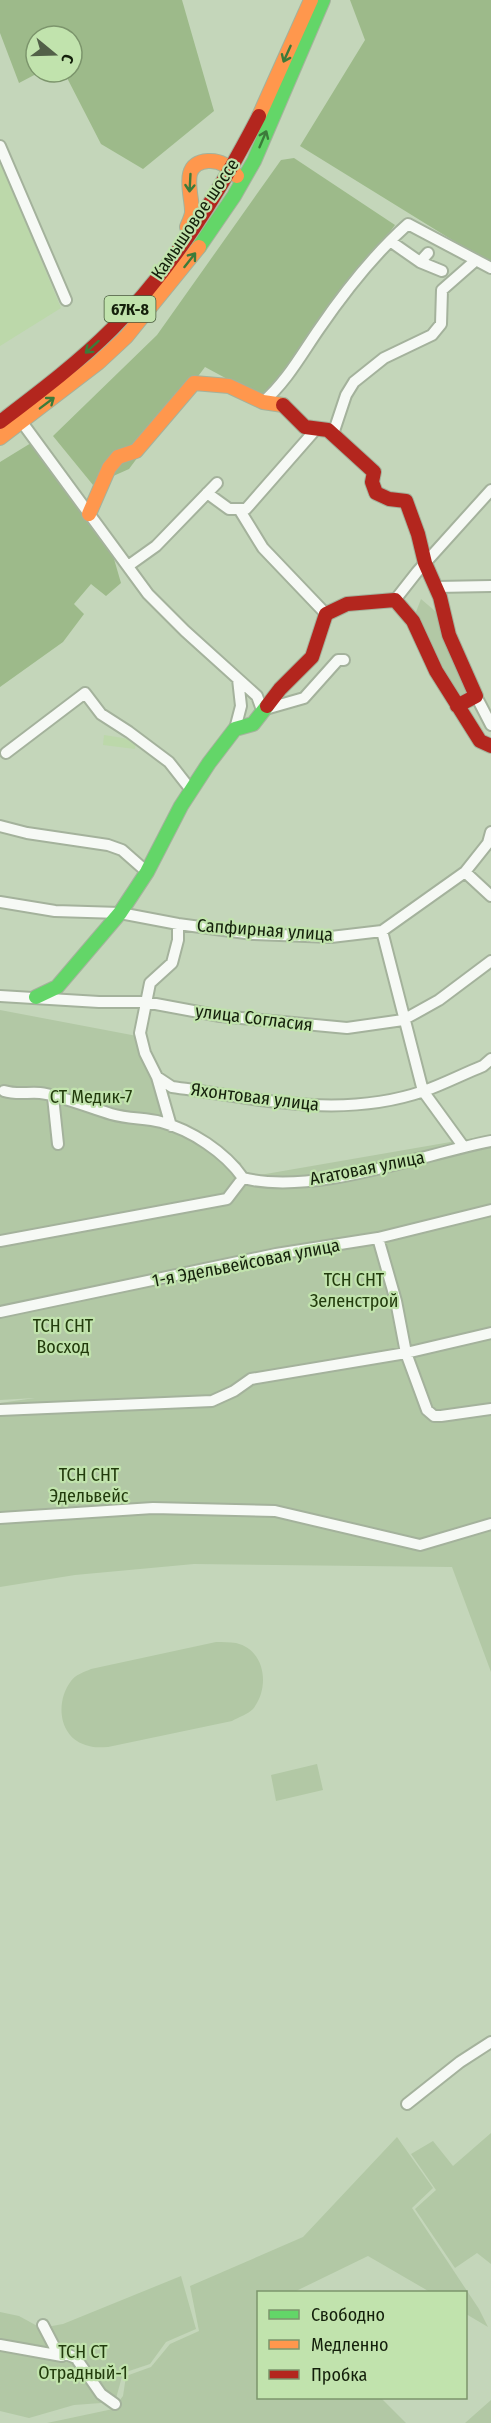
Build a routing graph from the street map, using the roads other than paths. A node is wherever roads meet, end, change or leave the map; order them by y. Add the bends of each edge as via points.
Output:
1 (310, 0) edge
2 (323, 0) edge
3 (0, 146) edge
4 (231, 169) junction
5 (214, 227) junction
6 (390, 241) junction
7 (428, 253) dead end
8 (475, 261) junction
9 (420, 262) junction
10 (168, 266) junction
11 (491, 268) edge
12 (442, 271) dead end
13 (66, 300) dead end
14 (263, 402) junction
15 (0, 422) edge
16 (21, 422) junction
17 (317, 428) junction
18 (333, 434) junction
19 (0, 438) edge
20 (217, 483) dead end
21 (491, 490) edge
22 (207, 493) junction
23 (239, 509) junction
24 (89, 514) junction
25 (425, 563) junction
26 (128, 567) junction
27 (436, 586) junction
28 (491, 586) edge
29 (395, 600) junction
30 (326, 614) junction
31 (344, 660) dead end
32 (238, 679) junction
33 (476, 696) junction
34 (457, 706) junction
35 (262, 710) junction
36 (491, 725) edge
37 (235, 729) junction
38 (491, 746) edge
39 (6, 753) dead end
40 (191, 790) junction
41 (0, 826) edge
42 (491, 832) edge
43 (147, 872) junction
44 (465, 872) junction
45 (491, 896) edge
46 (0, 902) edge
47 (120, 913) junction
48 (178, 924) junction
49 (382, 931) junction
50 (491, 962) edge
51 (0, 996) edge
52 (36, 998) junction
53 (145, 1002) junction
54 (403, 1020) junction
55 (491, 1059) edge
56 (157, 1077) junction
57 (4, 1091) dead end
58 (423, 1092) junction
59 (53, 1097) junction
60 (171, 1126) junction
61 (491, 1141) edge
62 (58, 1144) dead end
63 (463, 1146) junction
64 (243, 1178) junction
65 (491, 1210) edge
66 (378, 1238) junction
67 (0, 1241) edge
68 (0, 1312) edge
69 (491, 1333) edge
70 (406, 1353) junction
71 (491, 1409) edge
72 (0, 1410) edge
73 (0, 1518) edge
74 (491, 1524) edge
75 (491, 2042) edge
76 (407, 2104) dead end
77 (43, 2325) dead end
78 (48, 2339) junction
79 (0, 2345) edge
80 (34, 2352) junction
81 (76, 2358) junction
82 (115, 2404) dead end

1 -> 4 street, Камышовое шоссе / 67К-8 via 262,111
5 -> 2 street, Камышовое шоссе / 67К-8 via 254,161
3 - 13 street
4 - 5 street via 237,181
4 - 10 street, Камышовое шоссе / 67К-8
4 -> 10 street via 211,161 195,165 188,183 192,217
16 -> 5 street, Камышовое шоссе / 67К-8 via 126,337
6 - 8 street via 408,224
6 - 9 street
6 - 14 street via 350,287 279,388
7 - 9 street
8 - 11 street
8 - 18 street via 442,290 441,324 432,335 384,358 354,382
9 - 12 street
10 -> 15 street, Камышовое шоссе / 67К-8 via 112,329
14 - 17 street via 283,405 305,427
14 - 24 street via 229,386 194,382 136,451 118,457 109,468
16 - 19 street, Камышовое шоссе / 67К-8
16 - 24 street
17 - 18 street
17 - 23 street via 246,509
18 - 25 street via 374,472 376,493 389,500 406,501
20 - 22 street
21 - 25 street
22 - 23 street via 229,509
22 - 26 street via 156,546
23 - 30 street via 263,548
24 - 26 street
25 - 27 street
25 - 29 street
26 - 32 street via 148,594
27 - 28 street
27 - 33 street via 450,634
29 - 30 street via 347,604
29 - 34 street via 413,621
30 - 35 street via 312,657
31 - 35 street via 338,660 304,698
32 - 35 street via 257,696
32 - 37 street via 241,706
33 - 34 street
33 - 36 street
34 - 38 street via 480,741
35 - 37 street via 253,724
37 - 40 street
39 - 40 street via 85,693 102,714 169,762
40 - 43 street
41 - 43 street via 108,845 122,850
42 - 44 street, Сапфирная улица via 488,843
43 - 47 street
44 - 45 street
44 - 49 street, Сапфирная улица
46 - 47 street, Сапфирная улица via 56,911
47 - 48 street, Сапфирная улица
47 - 52 street via 57,987
48 - 49 street, Сапфирная улица via 331,937
48 - 53 street via 172,963 150,983
49 - 54 street
50 - 54 street, улица Согласия via 439,1000
51 - 52 street, улица Согласия
52 - 53 street, улица Согласия
53 - 54 street, улица Согласия via 220,1016 347,1028
53 - 56 street via 140,1033
54 - 58 street
55 - 58 street, Яхонтовая улица
56 - 58 street, Яхонтовая улица via 172,1087 309,1106 373,1102
56 - 60 street
57 - 59 street
58 - 63 street
59 - 60 street
59 - 62 street
60 - 64 street via 201,1139 236,1167
61 - 63 street, Агатовая улица
63 - 64 street, Агатовая улица via 338,1177 264,1184
64 - 67 street via 227,1199
65 - 66 street, 1-я Эдельвейсовая улица
66 - 68 street, 1-я Эдельвейсовая улица via 276,1254
66 - 70 street
69 - 70 street
70 - 71 street via 426,1410 434,1416
70 - 72 street via 251,1379 212,1401
73 - 74 street via 153,1508 263,1510 420,1545
75 - 76 street
77 - 78 street
78 - 80 street
78 - 81 street via 56,2350
79 - 80 street
80 - 81 street
81 - 82 street via 101,2394

